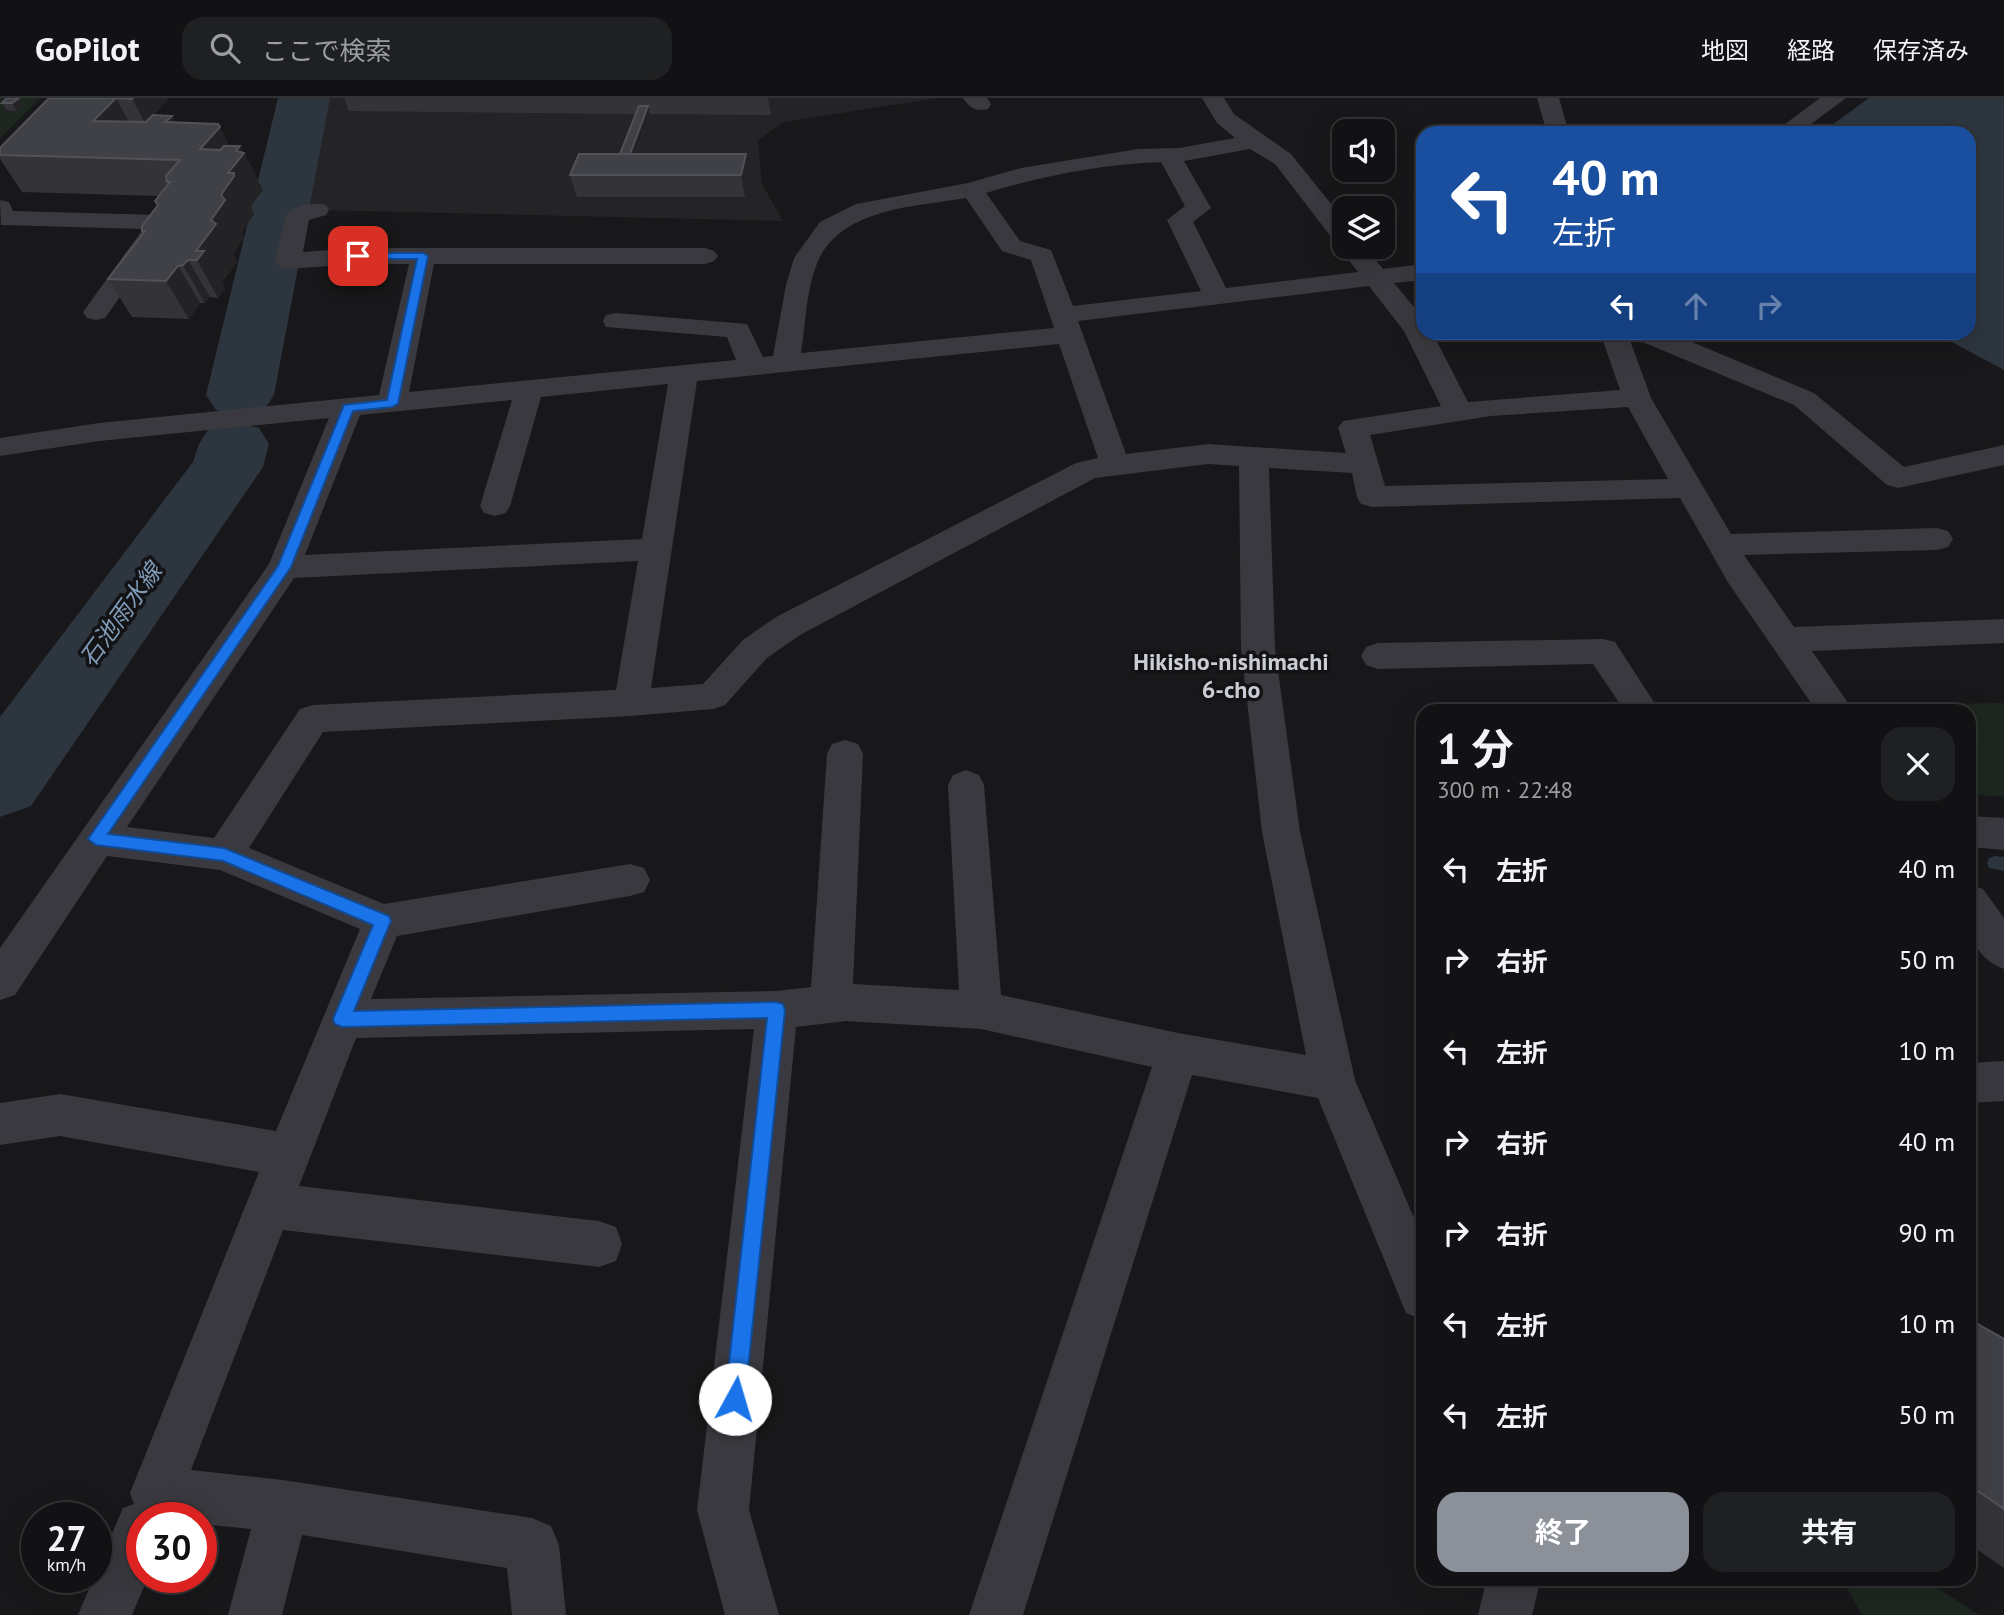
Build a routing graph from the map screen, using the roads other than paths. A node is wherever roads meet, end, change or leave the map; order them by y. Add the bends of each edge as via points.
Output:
1 (1213, 98) edge
2 (1548, 98) edge
3 (1835, 98) edge
4 (1556, 126) edge
5 (1794, 126) edge
6 (1254, 141) junction
7 (1174, 155) junction
8 (972, 190) junction
9 (0, 207) edge
10 (317, 210) dead end
11 (1332, 222) edge
12 (423, 256) junction
13 (705, 256) dead end
14 (1361, 259) edge
15 (1416, 273) edge
16 (1376, 278) junction
17 (1217, 296) junction
18 (96, 312) dead end
19 (616, 321) dead end
20 (1065, 323) junction
21 (1416, 328) edge
22 (1423, 340) edge
23 (1616, 340) edge
24 (1662, 340) edge
25 (785, 365) junction
26 (754, 368) junction
27 (684, 375) junction
28 (529, 390) junction
29 (1637, 398) junction
30 (392, 404) junction
31 (348, 408) junction
32 (1459, 412) junction
33 (0, 447) edge
34 (2004, 455) edge
35 (1254, 457) junction
36 (1366, 464) junction
37 (1115, 465) junction
38 (1689, 488) junction
39 (495, 506) dead end
40 (1937, 539) dead end
41 (1722, 545) junction
42 (656, 549) junction
43 (284, 567) junction
44 (2004, 631) edge
45 (1785, 640) junction
46 (1378, 656) dead end
47 (631, 703) junction
48 (1638, 704) edge
49 (1831, 704) edge
50 (845, 754) dead end
51 (966, 785) dead end
52 (1976, 832) edge
53 (2004, 834) edge
54 (96, 839) junction
55 (224, 855) junction
56 (630, 880) dead end
57 (1976, 911) edge
58 (383, 921) junction
59 (2004, 951) edge
60 (0, 982) edge
61 (831, 1004) junction
62 (776, 1010) junction
63 (981, 1010) junction
64 (342, 1019) junction
65 (1178, 1053) junction
66 (1333, 1080) junction
67 (2004, 1081) edge
68 (1976, 1083) edge
69 (0, 1124) edge
70 (288, 1154) junction
71 (268, 1205) junction
72 (599, 1244) dead end
73 (1416, 1279) edge
74 (152, 1502) edge
75 (283, 1506) junction
76 (217, 1509) edge
77 (126, 1565) edge
78 (1512, 1586) edge
79 (105, 1615) edge
80 (255, 1615) edge
81 (539, 1615) edge
82 (752, 1615) edge
83 (996, 1615) edge
84 (1505, 1615) edge

1 - 6 street via 1225,118
2 - 4 street
3 - 5 street
6 - 7 street
6 - 11 street via 1283,159
7 - 8 street via 1138,156 1021,175
7 - 17 street via 1199,208 1179,220
8 - 20 street via 1011,246 1042,255
8 - 25 street via 865,209 829,227 807,258
9 - 18 street via 1,218 161,222
10 - 12 street via 298,216 288,261
12 - 13 street
12 - 30 street
14 - 16 street
15 - 16 street
16 - 17 street
16 - 21 street
17 - 20 street
19 - 26 street via 737,330
20 - 25 street via 1059,336
20 - 37 street
22 - 32 street
23 - 29 street
24 - 34 street via 1804,399 1899,478
25 - 26 street
26 - 27 street
27 - 28 street
27 - 42 street
28 - 30 street
28 - 39 street
29 - 32 street
29 - 38 street
30 - 31 street
31 - 33 street via 99,432
31 - 43 street
32 - 36 street via 1353,428
35 - 36 street
35 - 37 street via 1209,454
35 - 66 street via 1258,648 1279,819
36 - 38 street via 1371,497
37 - 47 street via 1087,470 788,626 755,649 713,696
38 - 41 street
40 - 41 street
41 - 45 street
42 - 43 street
42 - 47 street
43 - 54 street
44 - 45 street
45 - 49 street
46 - 48 street via 1603,651
47 - 55 street via 313,719
50 - 61 street
51 - 63 street
52 - 53 street
54 - 55 street
54 - 60 street
55 - 58 street
56 - 58 street
57 - 59 street
58 - 64 street
61 - 62 street
61 - 63 street
62 - 64 street
62 - 82 street via 723,1510
63 - 65 street
64 - 70 street
65 - 66 street
65 - 83 street
66 - 73 street
67 - 68 street
69 - 70 street via 61,1115
70 - 71 street
71 - 72 street
71 - 74 street
75 - 76 street
75 - 80 street
75 - 81 street via 532,1545
77 - 79 street
78 - 84 street

